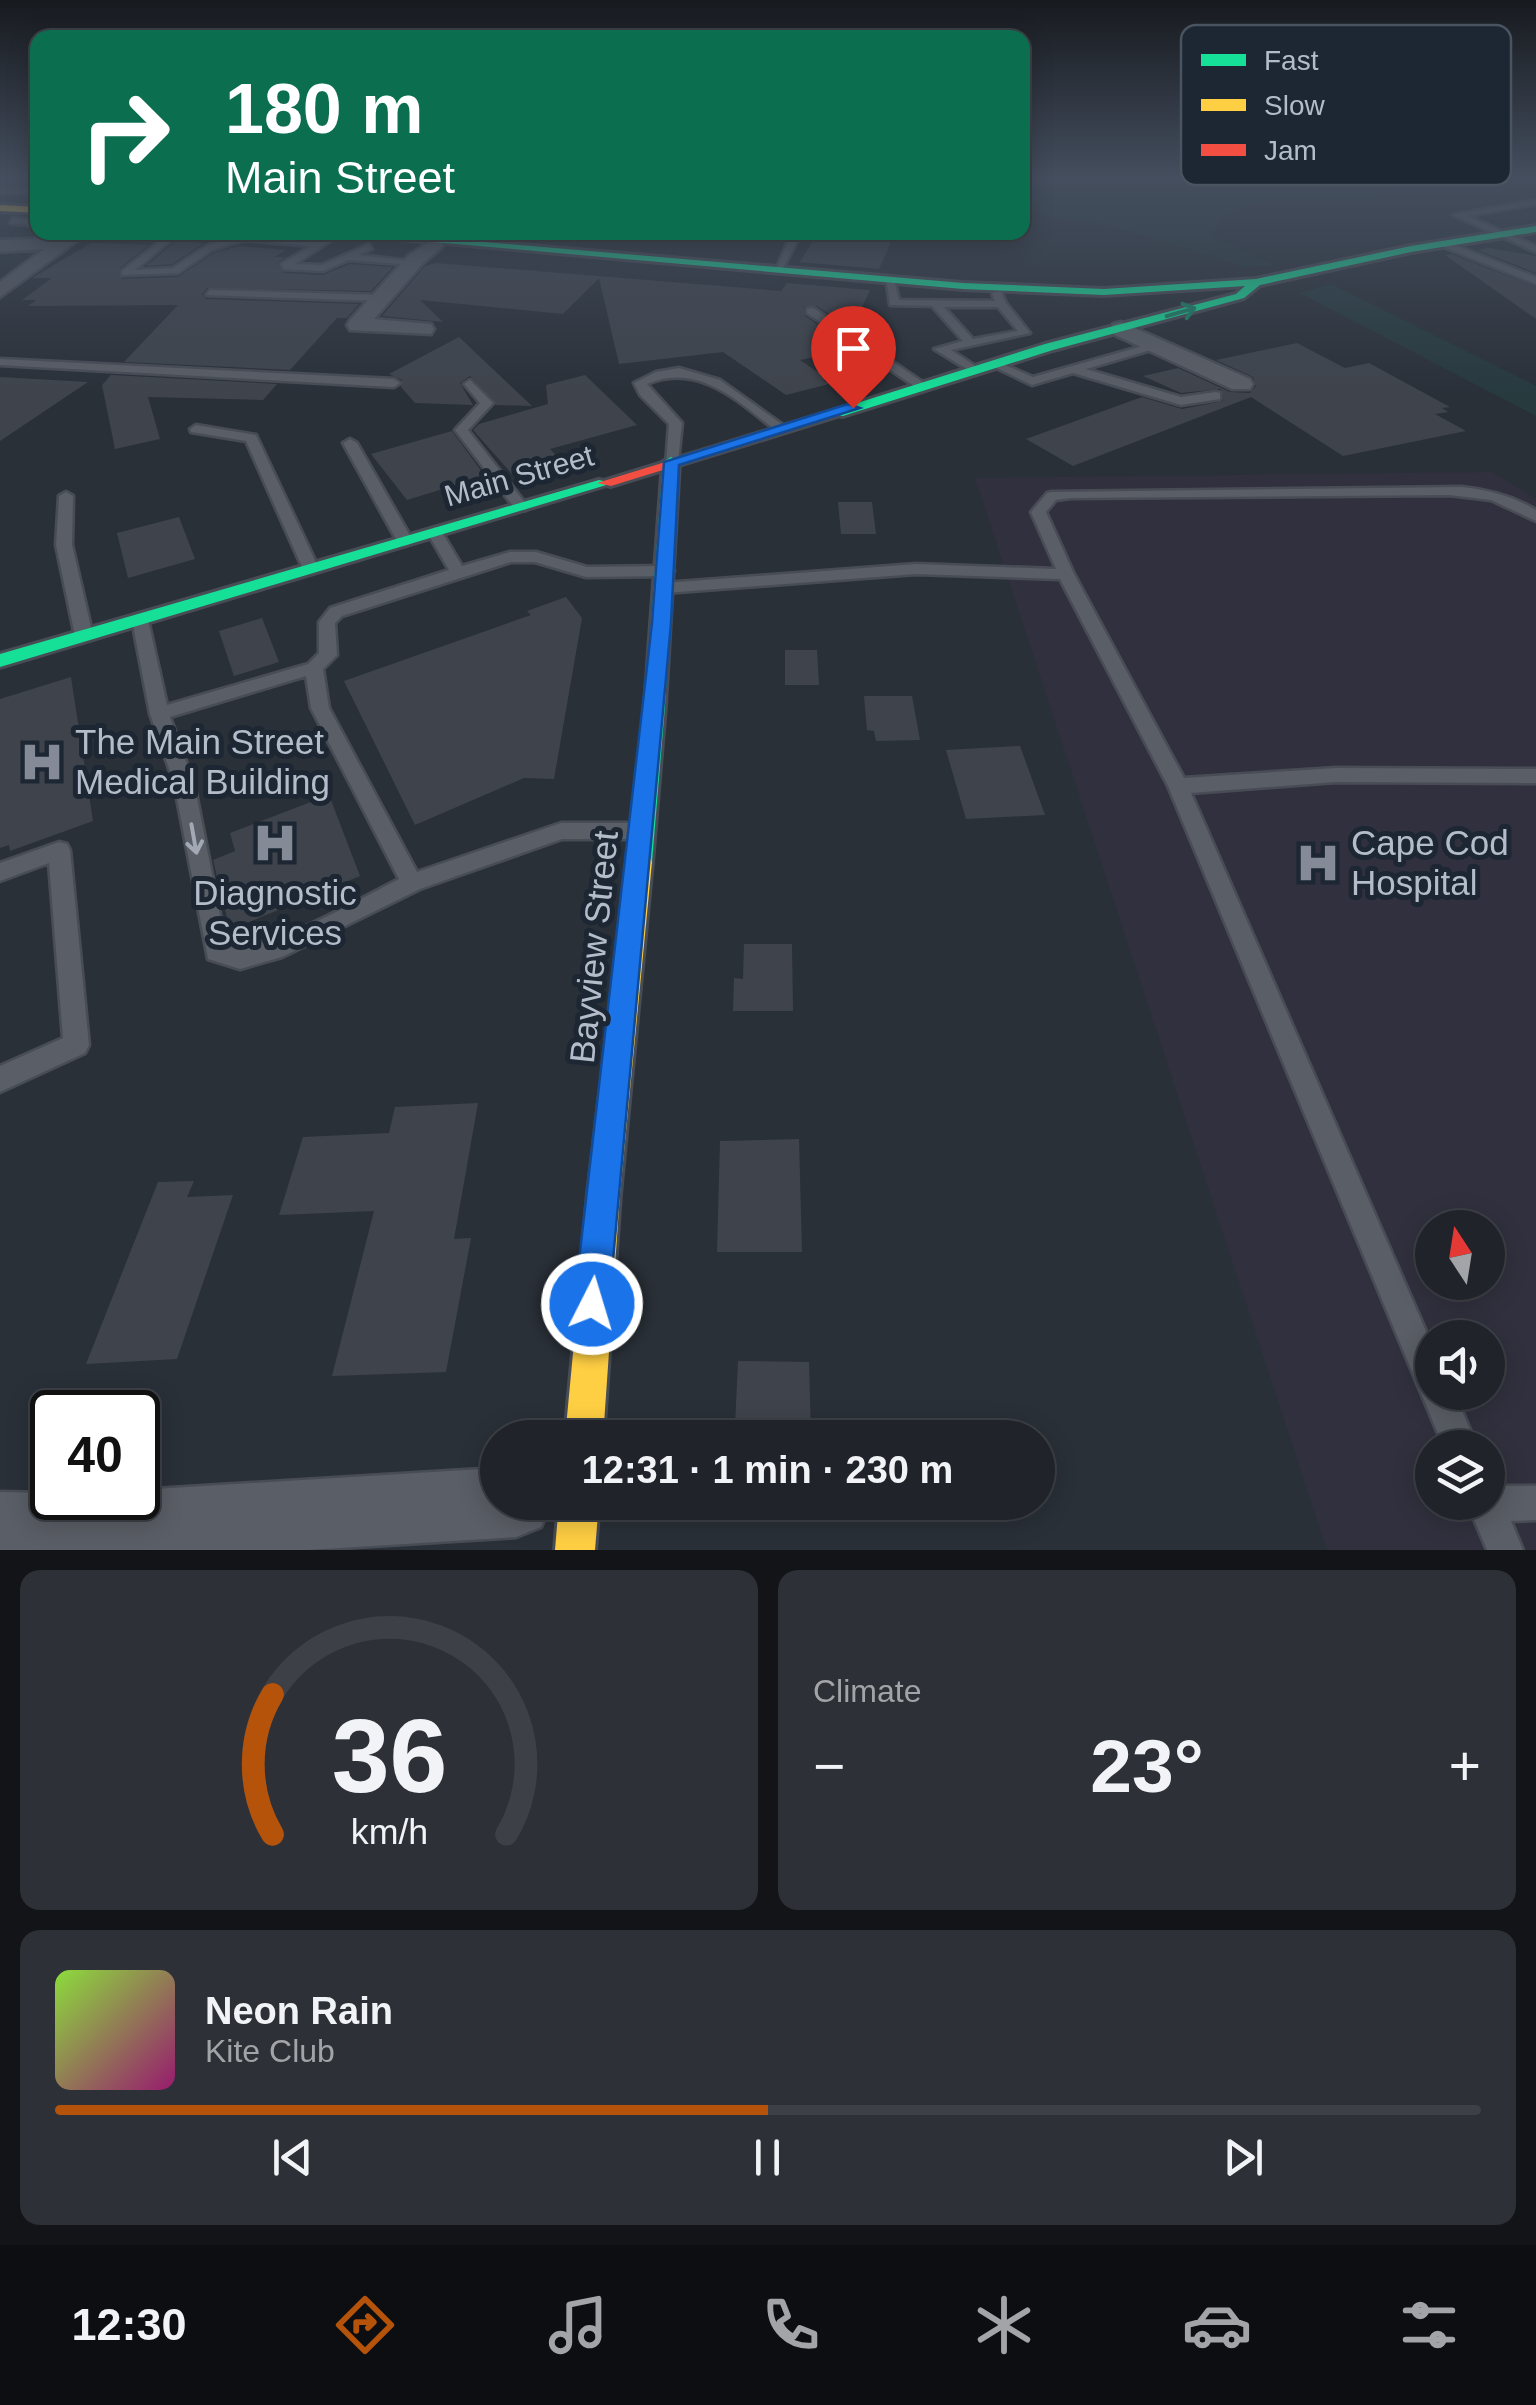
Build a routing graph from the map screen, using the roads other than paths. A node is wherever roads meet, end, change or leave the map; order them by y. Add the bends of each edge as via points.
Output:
1 (43, 250) edge
2 (154, 250) edge
3 (206, 250) edge
4 (308, 250) edge
5 (361, 250) edge
6 (427, 250) edge
7 (538, 250) edge
8 (788, 250) edge
9 (1411, 250) edge
10 (1473, 250) edge
11 (348, 257) junction
12 (413, 262) junction
13 (778, 270) junction
14 (889, 279) junction
15 (1536, 281) edge
16 (1256, 282) junction
17 (2, 289) edge
18 (1042, 292) junction
19 (1140, 292) junction
20 (210, 293) dead end
21 (998, 296) junction
22 (380, 298) junction
23 (935, 304) junction
24 (811, 311) dead end
25 (981, 317) dead end
26 (1014, 324) junction
27 (1089, 328) junction
28 (1122, 329) junction
29 (423, 330) dead end
30 (970, 343) junction
31 (1157, 345) junction
32 (1051, 346) junction
33 (0, 362) edge
34 (984, 366) junction
35 (1074, 369) junction
36 (394, 383) dead end
37 (470, 384) dead end
38 (1241, 384) dead end
39 (922, 385) junction
40 (1216, 396) dead end
41 (196, 429) dead end
42 (784, 430) junction
43 (350, 443) dead end
44 (671, 462) junction
45 (66, 496) dead end
46 (521, 507) junction
47 (1536, 517) edge
48 (435, 532) junction
49 (405, 541) junction
50 (312, 569) junction
51 (458, 572) junction
52 (1066, 574) junction
53 (665, 580) junction
54 (140, 620) junction
55 (84, 636) junction
56 (0, 661) edge
57 (314, 668) junction
58 (159, 714) junction
59 (1536, 776) edge
60 (1178, 786) junction
61 (640, 831) junction
62 (0, 872) edge
63 (412, 882) junction
64 (0, 1079) edge
65 (1415, 1341) edge
66 (585, 1420) edge
67 (1536, 1503) edge
68 (1505, 1504) edge
69 (480, 1506) edge
70 (578, 1520) edge
71 (1492, 1520) edge
72 (0, 1527) edge
73 (207, 1536) edge
74 (575, 1550) edge
75 (1505, 1550) edge

1 - 17 street
2 - 3 lane via 125,272 175,271
4 - 11 lane via 284,266 323,268
5 - 11 lane
6 - 12 street
7 - 13 main road
8 - 13 lane
9 - 16 main road, Main Street
10 - 15 lane
11 - 12 lane
12 - 22 street
13 - 14 main road
14 - 21 main road
14 - 23 lane via 894,303
16 - 19 main road, Main Street
28 -> 16 main road, Main Street via 1240,296
18 - 19 main road
18 - 21 main road
18 - 27 main road via 1090,313
19 - 27 main road, Main Street via 1115,319
20 - 22 lane
21 - 23 lane
21 - 26 lane
22 - 29 street via 358,325
23 - 30 lane
24 - 39 lane
25 - 26 lane
26 - 30 lane
26 - 32 lane
27 - 32 main road, Main Street
28 - 31 street
28 - 32 main road, Main Street
30 - 34 lane via 940,349
31 - 35 lane
31 - 38 street
32 - 34 main road, Main Street
33 - 36 lane
34 - 35 lane via 1032,382
34 - 39 main road, Main Street
35 - 40 lane via 1181,401
37 - 46 lane via 487,403 461,430
39 - 42 main road, Main Street
41 - 50 lane via 251,438
42 - 44 main road, Main Street
42 - 44 lane via 706,376 676,371 647,379 640,384 644,392 676,423
43 - 49 lane
44 - 46 main road, Main Street
44 - 53 main road, Bayview Street
45 - 55 lane via 64,545
46 - 48 main road, Main Street
47 - 52 lane via 1486,492 1052,496 1038,512
48 - 49 main road, Main Street
48 - 51 lane
49 - 50 main road, Main Street
50 - 54 main road, Main Street
51 - 53 lane via 523,557
51 - 57 lane via 336,612 327,622 328,654
52 - 53 lane via 916,568
52 - 60 lane
53 - 61 main road, Bayview Street
54 - 55 main road, Main Street
54 - 58 lane
55 - 56 main road, Main Street
57 - 58 lane
57 - 63 lane via 320,708
58 -> 63 lane via 184,783 216,952 240,959 282,947
59 - 60 lane via 1336,775
60 - 65 lane
61 - 63 lane via 561,831
61 - 66 main road, Bayview Street via 594,1270
62 - 64 lane via 59,850 76,1045
67 - 68 lane
69 - 73 street
70 - 74 main road
71 - 75 lane
72 - 73 street

